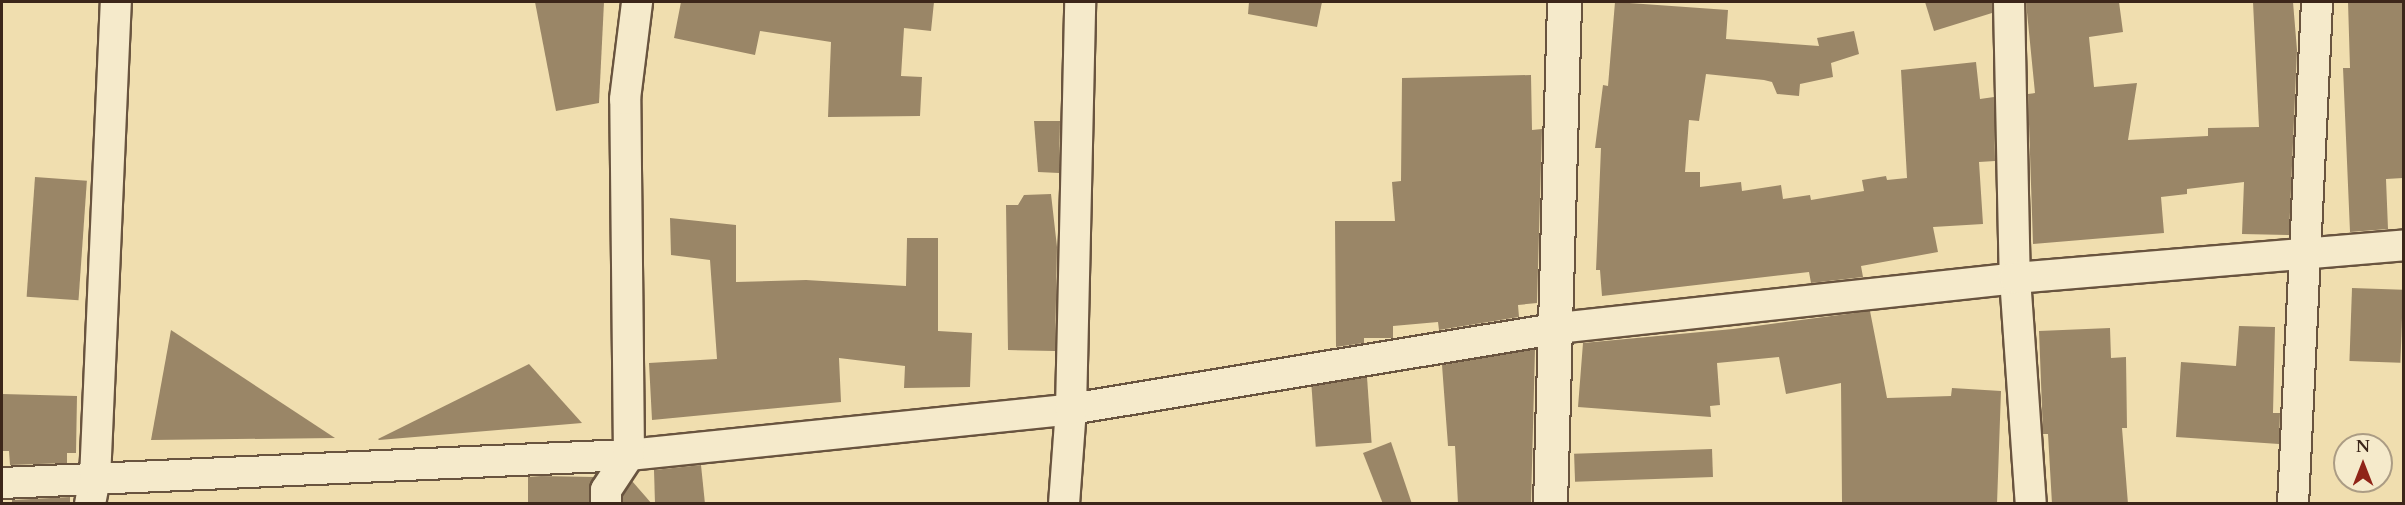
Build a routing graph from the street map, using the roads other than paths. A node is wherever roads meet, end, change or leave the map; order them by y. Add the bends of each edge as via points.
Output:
1 (116, 2) edge
2 (637, 2) edge
3 (1080, 2) edge
4 (1564, 2) edge
5 (2009, 2) edge
6 (2317, 2) edge
7 (2403, 246) edge
8 (2307, 255) junction
9 (2015, 278) junction
10 (1558, 328) junction
11 (1071, 409) junction
12 (629, 455) junction
13 (2, 483) edge
14 (92, 491) edge
15 (606, 504) edge
16 (1064, 504) edge
17 (1550, 504) edge
18 (2031, 504) edge
19 (2293, 504) edge

1 - 14 street
2 - 12 street via 625,99
3 - 11 street
4 - 10 street
5 - 9 street
6 - 8 street
7 - 8 street
8 - 9 street
8 - 19 street
9 - 10 street
9 - 18 street
10 - 11 street
10 - 17 street
11 - 12 street
11 - 16 street
12 - 14 street
12 - 15 street via 606,490
13 - 14 street

